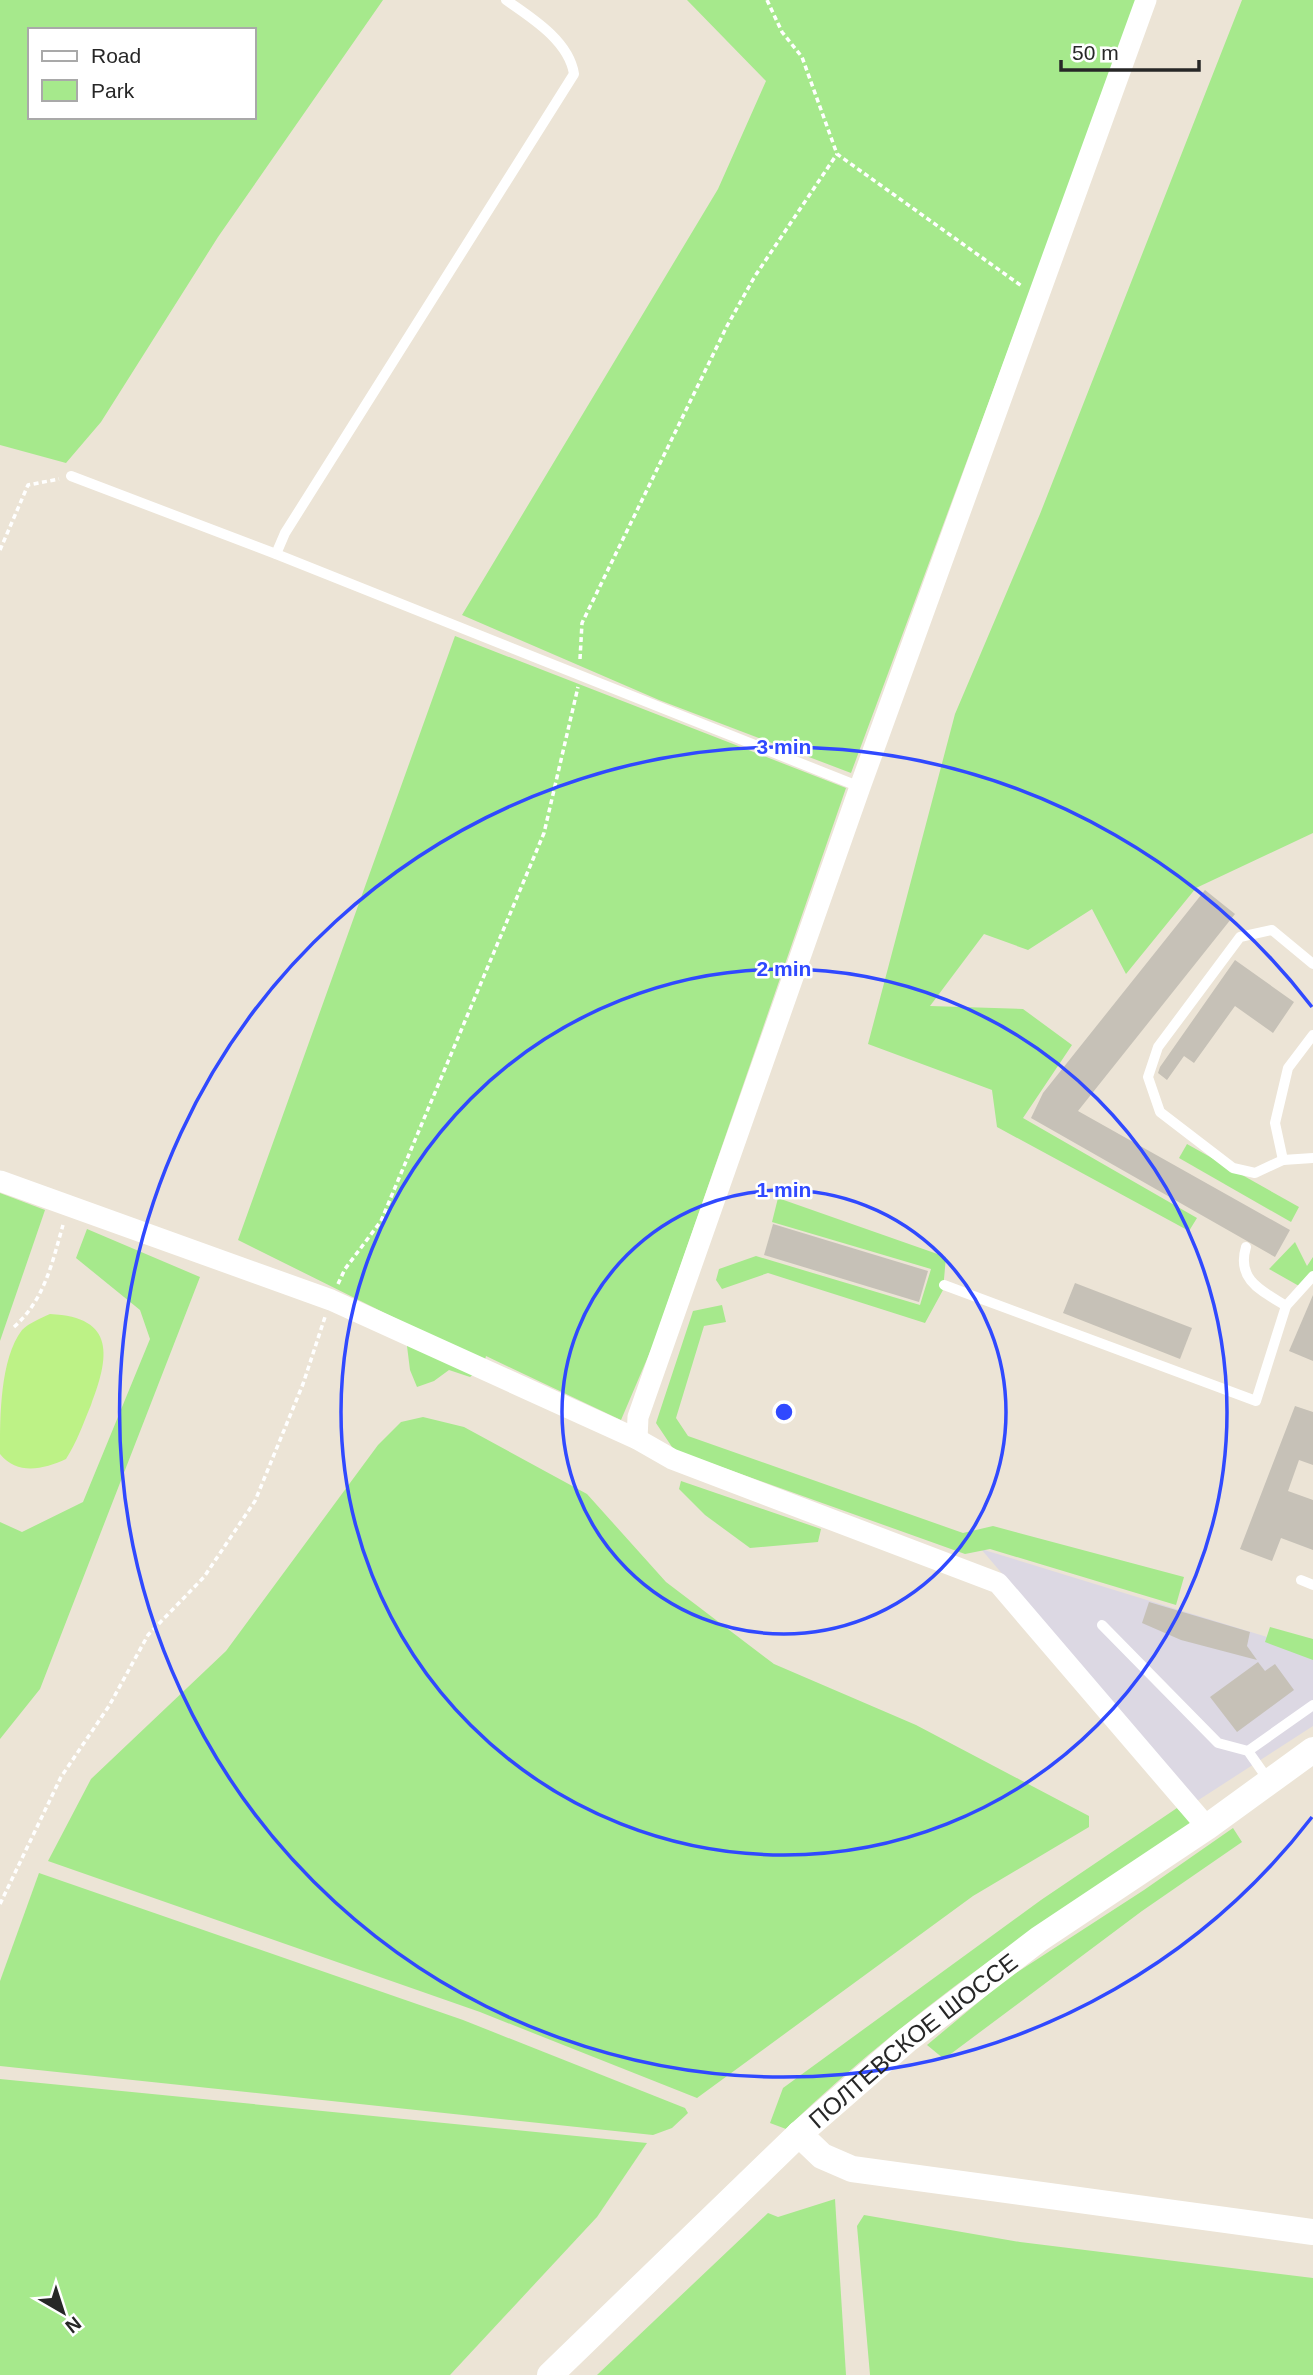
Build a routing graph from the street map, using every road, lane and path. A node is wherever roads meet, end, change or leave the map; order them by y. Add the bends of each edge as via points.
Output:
1 (506, 0) edge
2 (767, 0) edge
3 (1146, 0) edge
4 (837, 154) junction
5 (1033, 295) dead end
6 (71, 476) joint
7 (0, 550) edge
8 (276, 554) junction
9 (581, 676) junction
10 (860, 787) junction
11 (1313, 964) edge
12 (1313, 1035) edge
13 (1313, 1158) edge
14 (1283, 1160) junction
15 (0, 1181) edge
16 (69, 1206) junction
17 (1246, 1247) dead end
18 (1313, 1276) edge
19 (944, 1285) dead end
20 (331, 1300) junction
21 (1286, 1307) junction
22 (14, 1327) dead end
23 (636, 1439) junction
24 (1301, 1580) dead end
25 (1313, 1585) edge
26 (1101, 1625) dead end
27 (1313, 1705) edge
28 (1313, 1750) edge
29 (1248, 1751) junction
30 (1269, 1782) junction
31 (1207, 1826) junction
32 (0, 1904) edge
33 (799, 2134) junction
34 (1313, 2232) edge
35 (550, 2375) edge

1 - 8 lane via 536,21 572,58 574,74
2 - 4 path via 782,32 802,57
3 - 10 street
4 - 5 path
4 - 9 path via 755,276 721,339 582,623
6 - 7 path via 28,485
6 - 8 lane
8 - 9 lane
9 - 10 lane
9 - 20 path via 544,833 381,1221 345,1269
10 - 23 street via 638,1417
11 - 14 lane via 1272,930 1240,937 1158,1047 1149,1077 1160,1112 1233,1168 1255,1173
12 - 14 lane via 1288,1068 1278,1109 1275,1123
13 - 14 lane
15 - 16 street
16 - 20 street
16 - 22 path via 43,1292
17 - 21 lane via 1242,1260 1246,1275 1255,1287
18 - 21 lane
19 - 21 lane via 1255,1401
20 - 23 street
20 - 32 path via 256,1501 204,1577 148,1635 109,1706 61,1777
23 - 31 street via 672,1459 998,1583
24 - 25 lane
26 - 29 lane via 1218,1743
27 - 29 lane
28 - 30 street, ПОЛТЕВСКОЕ ШОССЕ
29 - 30 lane
30 - 31 street, ПОЛТЕВСКОЕ ШОССЕ
31 - 33 street, ПОЛТЕВСКОЕ ШОССЕ via 984,1979
33 - 34 street via 822,2155 852,2169
33 - 35 street, ПОЛТЕВСКОЕ ШОССЕ

